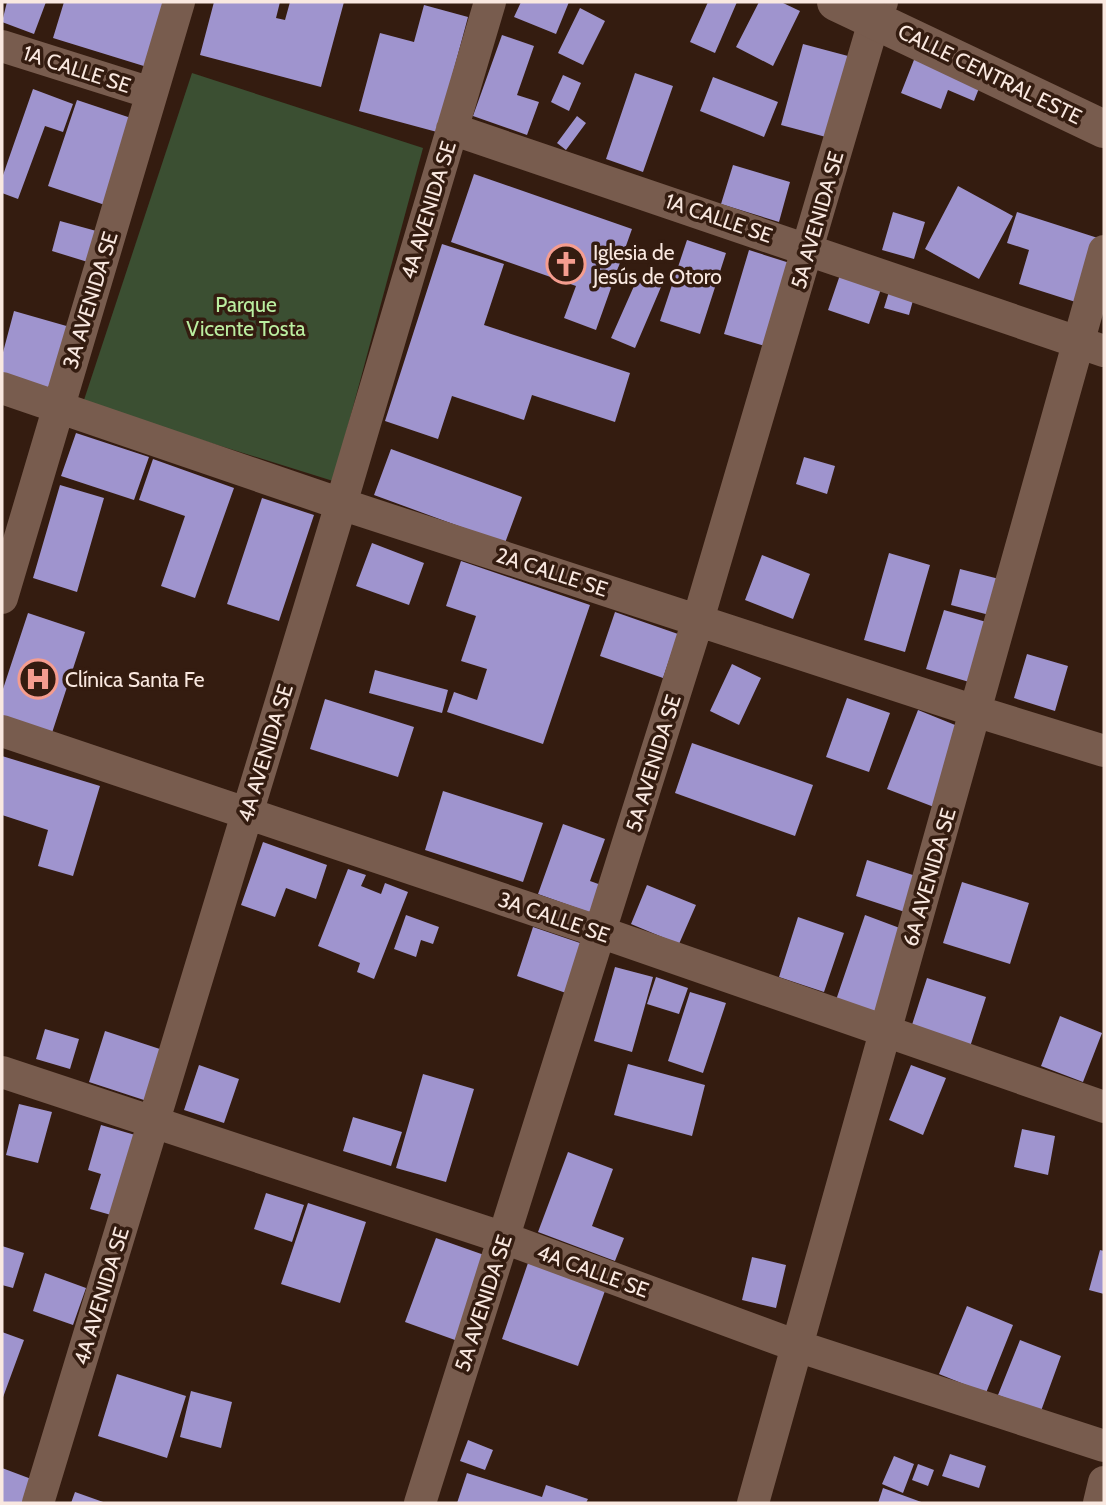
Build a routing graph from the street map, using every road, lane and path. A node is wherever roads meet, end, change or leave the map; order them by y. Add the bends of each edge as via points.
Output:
1 (178, 2) edge
2 (490, 2) edge
3 (836, 2) edge
4 (879, 10) edge
5 (2, 46) edge
6 (151, 93) junction
7 (452, 129) junction
8 (1104, 129) edge
9 (808, 248) junction
10 (1104, 251) edge
11 (1091, 346) edge
12 (2, 388) edge
13 (58, 408) junction
14 (341, 503) junction
15 (2, 598) edge
16 (698, 620) junction
17 (975, 712) junction
18 (2, 731) edge
19 (1104, 751) edge
20 (246, 815) junction
21 (600, 932) junction
22 (885, 1031) junction
23 (2, 1072) edge
24 (1104, 1107) edge
25 (154, 1122) junction
26 (504, 1238) junction
27 (797, 1346) junction
28 (1104, 1446) edge
29 (1104, 1482) edge
30 (38, 1503) edge
31 (420, 1503) edge
32 (753, 1503) edge
33 (1099, 1503) edge

1 - 6 street, 3A AVENIDA SE
2 - 7 street, 4A AVENIDA SE
3 - 4 street, CALLE CENTRAL ESTE
4 - 8 street, CALLE CENTRAL ESTE
4 - 9 street, 5A AVENIDA SE
5 - 6 street, 1A CALLE SE
6 - 13 street, 3A AVENIDA SE
7 - 9 street, 1A CALLE SE
7 - 14 street, 4A AVENIDA SE
9 - 11 street, 1A CALLE SE
9 - 16 street, 5A AVENIDA SE
10 - 11 street, 6A AVENIDA SE
11 - 17 street, 6A AVENIDA SE
12 - 13 street, 2A CALLE SE
13 - 14 street, 2A CALLE SE
13 - 15 street, 3A AVENIDA SE
14 - 16 street, 2A CALLE SE
14 - 20 street, 4A AVENIDA SE
16 - 17 street, 2A CALLE SE
16 - 21 street, 5A AVENIDA SE
17 - 19 street, 2A CALLE SE
17 - 22 street, 6A AVENIDA SE
18 - 20 street, 3A CALLE SE
20 - 21 street, 3A CALLE SE
20 - 25 street, 4A AVENIDA SE
21 - 22 street, 3A CALLE SE
21 - 26 street, 5A AVENIDA SE
22 - 24 street, 3A CALLE SE
22 - 27 street, 6A AVENIDA SE
23 - 25 street, 4A CALLE SE
25 - 26 street, 4A CALLE SE
25 - 30 street, 4A AVENIDA SE
26 - 27 street, 4A CALLE SE
26 - 31 street, 5A AVENIDA SE
27 - 28 street, 4A CALLE SE
27 - 32 street, 6A AVENIDA SE
29 - 33 street

